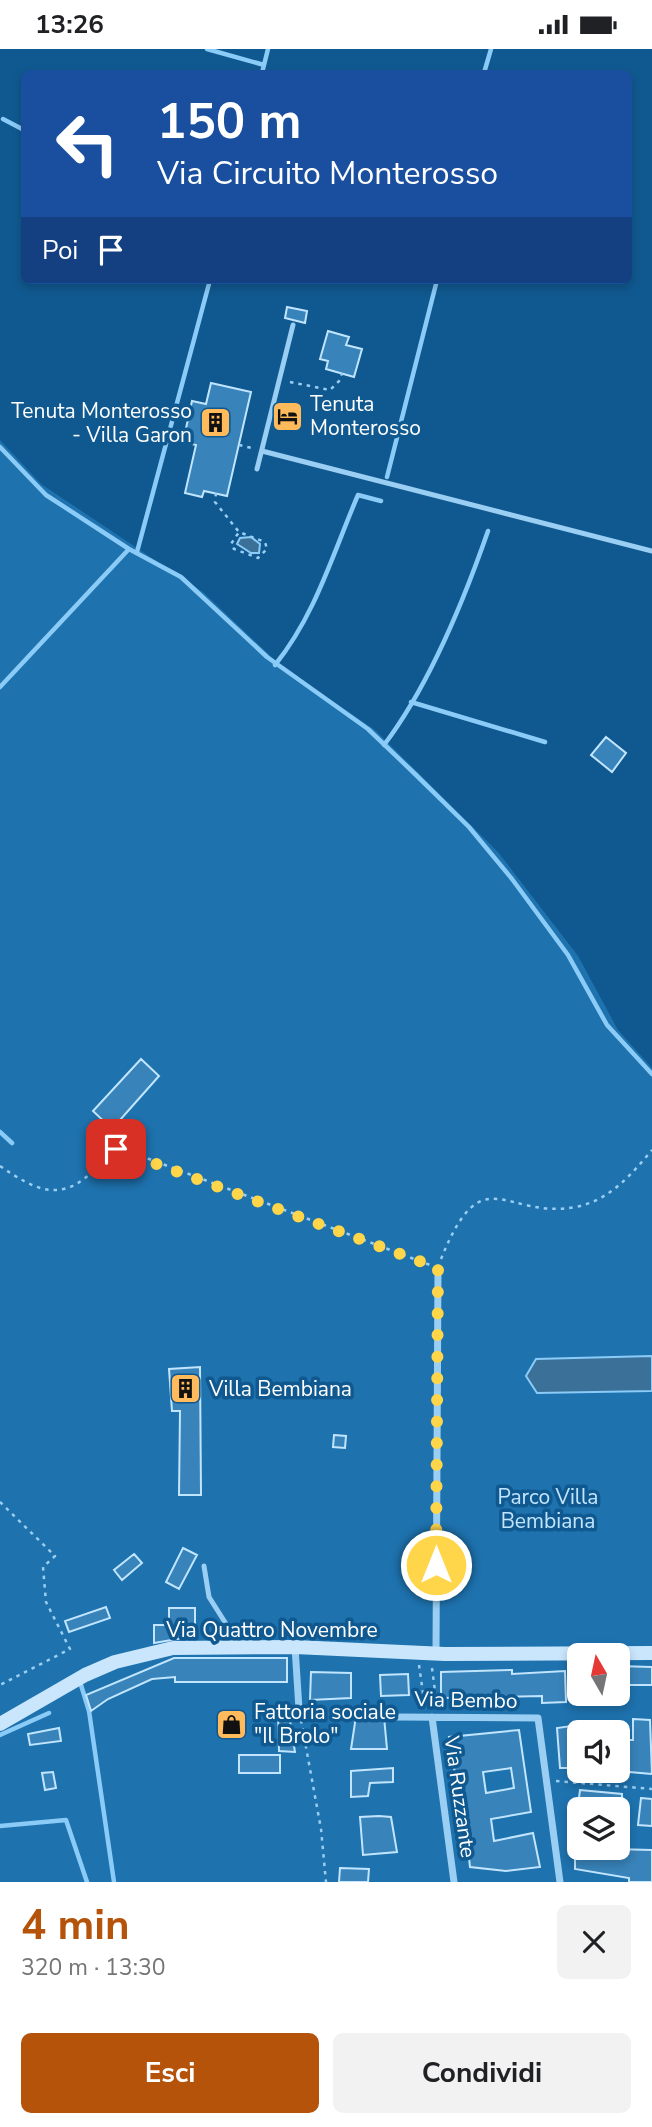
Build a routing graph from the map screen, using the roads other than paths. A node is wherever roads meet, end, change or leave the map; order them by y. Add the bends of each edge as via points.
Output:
1 (293, 325) dead end
2 (262, 451) junction
3 (257, 469) dead end
4 (652, 551) edge
5 (438, 1268) road end
6 (204, 1566) dead end
7 (228, 1627) dead end
8 (295, 1647) junction
9 (652, 1653) edge
10 (434, 1658) junction
11 (299, 1709) road end
12 (397, 1717) dead end
13 (432, 1717) junction
14 (0, 1724) edge
15 (454, 1882) edge
16 (560, 1882) edge

1 - 2 lane
2 - 3 lane
2 - 4 lane
5 - 10 street
6 - 7 lane via 209,1597
8 - 10 main road, Via Quattro Novembre
8 - 11 street
8 - 14 main road, Via Quattro Novembre via 151,1651 85,1675
9 - 10 main road, Via Quattro Novembre
12 - 13 street, Via Bembo
13 - 15 street, Via Ruzzante
13 - 16 street, Via Bembo via 537,1718

